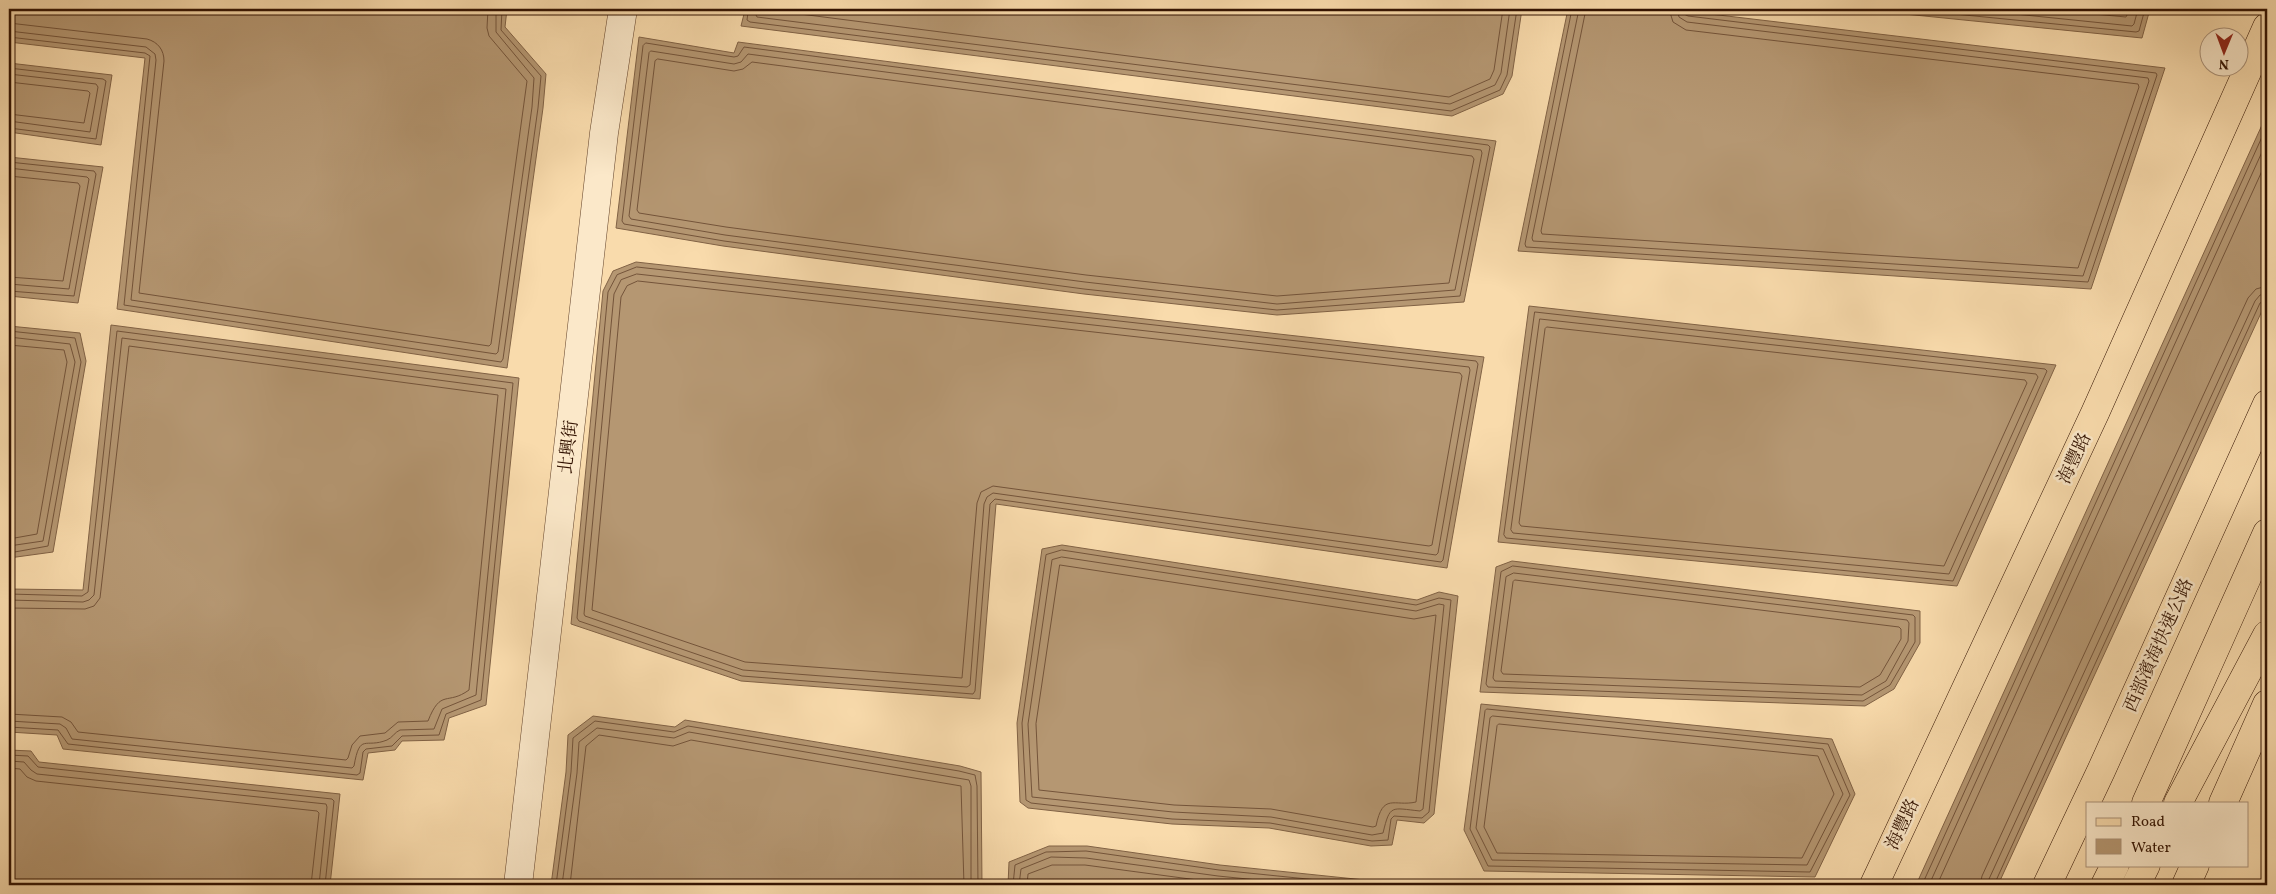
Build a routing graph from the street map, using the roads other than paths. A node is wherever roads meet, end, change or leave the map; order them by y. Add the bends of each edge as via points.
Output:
1 (623, 9) edge
2 (2267, 27) edge
3 (2267, 404) edge
4 (2267, 533) edge
5 (2267, 635) edge
6 (2267, 704) edge
7 (2086, 802) edge
8 (2146, 802) edge
9 (2179, 802) edge
10 (2223, 802) edge
11 (2086, 803) edge
12 (2115, 866) edge
13 (2146, 866) edge
14 (2195, 866) edge
15 (518, 885) edge
16 (1874, 885) edge
17 (2047, 885) edge
18 (2106, 885) edge
19 (2136, 885) edge
20 (2186, 885) edge

1 - 15 street, 北興街 via 604,133
2 - 16 main road, 海豐路 via 2095,413
3 - 7 main road, 西部濱海快速公路
4 - 8 main road
5 - 9 main road
6 - 10 main road
11 - 17 main road, 西部濱海快速公路
12 - 18 main road
13 - 19 main road
14 - 20 main road

